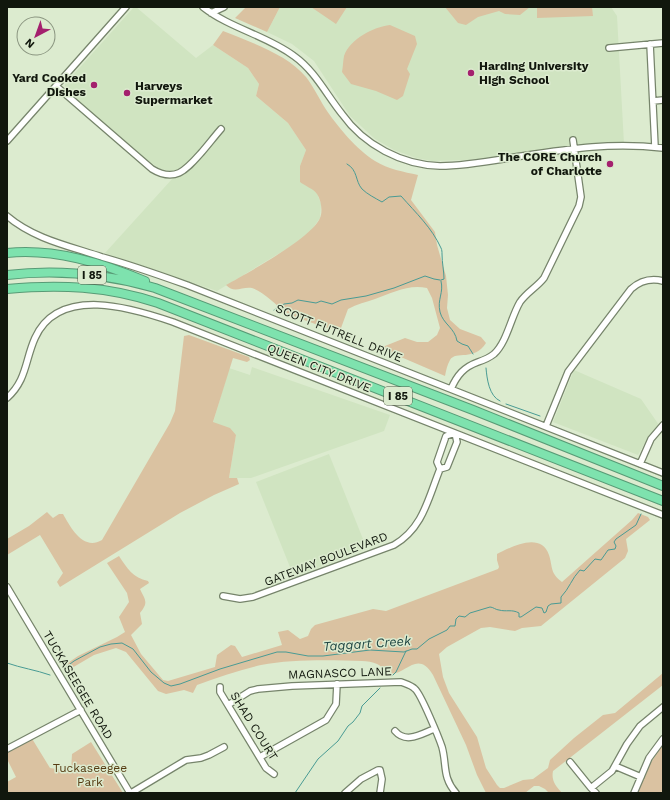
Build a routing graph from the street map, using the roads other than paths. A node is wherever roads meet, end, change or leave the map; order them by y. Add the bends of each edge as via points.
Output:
1 (126, 7) edge
2 (204, 7) edge
3 (225, 7) edge
4 (211, 13) junction
5 (222, 20) junction
6 (663, 42) edge
7 (650, 44) junction
8 (609, 48) dead end
9 (56, 86) junction
10 (663, 100) edge
11 (653, 101) junction
12 (221, 129) dead end
13 (573, 140) dead end
14 (7, 141) edge
15 (655, 147) junction
16 (575, 148) junction
17 (663, 148) edge
18 (7, 216) edge
19 (7, 253) edge
20 (7, 276) edge
21 (663, 280) edge
22 (44, 286) junction
23 (7, 289) edge
24 (7, 294) edge
25 (175, 295) junction
26 (451, 389) junction
27 (7, 398) edge
28 (663, 425) edge
29 (546, 426) junction
30 (455, 433) junction
31 (640, 464) junction
32 (440, 469) junction
33 (663, 473) edge
34 (663, 486) edge
35 (663, 501) edge
36 (663, 515) edge
37 (7, 587) edge
38 (223, 596) dead end
39 (337, 684) junction
40 (220, 687) dead end
41 (228, 704) junction
42 (663, 707) edge
43 (81, 710) junction
44 (434, 729) junction
45 (395, 731) dead end
46 (663, 739) edge
47 (224, 747) dead end
48 (7, 749) edge
49 (260, 757) junction
50 (570, 762) dead end
51 (615, 766) junction
52 (274, 774) dead end
53 (641, 777) junction
54 (591, 788) junction
55 (131, 793) edge
56 (345, 793) edge
57 (380, 793) edge
58 (456, 793) edge
59 (596, 793) edge
60 (634, 793) edge

1 - 9 street
2 - 4 street
3 - 4 street
3 - 5 street
4 - 5 street
5 - 16 street via 283,48 298,58 312,72 357,132 380,149 400,158 427,165 452,166
6 - 7 street
7 - 8 street
7 - 11 street
9 - 12 street via 152,169 162,174 176,175 188,167
9 - 14 street
10 - 11 street
11 - 15 street
13 - 16 street
15 - 16 street via 614,145
15 - 17 street
16 - 26 street via 581,197 579,206 544,278 520,302 497,351 488,359 465,368
18 - 26 street, SCOTT FUTRELL DRIVE via 24,229 44,239 187,285
19 - 25 highway via 38,252 78,259 131,275
20 - 25 highway, I 85 via 38,273 87,274 135,282
21 - 29 street via 647,280 631,289 568,372
22 - 23 highway, I 85
22 - 24 highway
22 - 35 highway, I 85 via 76,286 110,291 158,303
25 - 34 highway, I 85
26 - 29 street, SCOTT FUTRELL DRIVE
27 - 30 street, QUEEN CITY DRIVE via 23,378 39,331 51,316 70,307 83,305 116,307 173,322
28 - 31 street via 651,439
29 - 31 street, SCOTT FUTRELL DRIVE
30 - 32 street, GATEWAY BOULEVARD via 457,442 447,467
30 - 32 street, GATEWAY BOULEVARD via 446,436 437,462
30 - 36 street, QUEEN CITY DRIVE
31 - 33 street, SCOTT FUTRELL DRIVE
32 - 38 street, GATEWAY BOULEVARD via 418,523 405,538 394,545 254,597 240,599
37 - 43 street, TUCKASEEGEE ROAD
39 - 41 street, MAGNASCO LANE via 258,689
39 - 44 street, MAGNASCO LANE via 401,682 410,686 420,696
39 - 49 street via 336,704 326,720
40 - 41 street, SHAD COURT via 220,692
41 - 49 street, SHAD COURT
42 - 51 street via 640,726
43 - 48 street
43 - 55 street, TUCKASEEGEE ROAD
44 - 45 street via 410,738 404,738
44 - 58 street, MAGNASCO LANE via 442,745 448,782
46 - 53 street via 649,758
47 - 55 street via 209,755 186,760
49 - 52 street, SHAD COURT via 266,768
50 - 54 street
51 - 53 street
51 - 54 street via 612,772
53 - 60 street
54 - 59 street
56 - 57 street via 368,775 380,770

